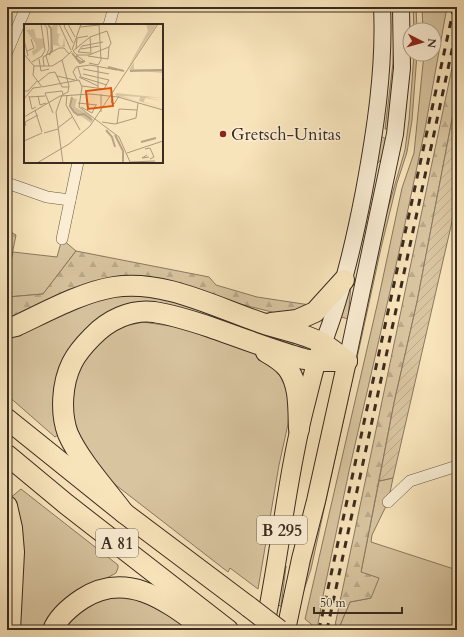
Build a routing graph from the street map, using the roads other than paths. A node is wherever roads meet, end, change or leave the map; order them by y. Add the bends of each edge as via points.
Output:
1 (26, 7) edge
2 (114, 7) edge
3 (382, 7) edge
4 (401, 7) edge
5 (109, 24) edge
6 (7, 52) edge
7 (376, 115) junction
8 (395, 134) junction
9 (78, 163) edge
10 (7, 183) edge
11 (70, 200) junction
12 (62, 239) dead end
13 (344, 280) junction
14 (263, 324) junction
15 (7, 328) edge
16 (252, 341) junction
17 (320, 352) junction
18 (347, 360) junction
19 (7, 419) edge
20 (299, 429) junction
21 (7, 455) edge
22 (457, 466) edge
23 (388, 502) dead end
24 (7, 506) edge
25 (124, 513) junction
26 (10, 630) edge
27 (53, 630) edge
28 (206, 630) edge
29 (228, 630) edge
30 (264, 630) edge
31 (279, 630) edge
32 (286, 630) edge

1 - 6 street
2 - 5 street
3 - 7 main road
4 - 8 main road via 402,68
7 - 8 main road via 383,130 387,134
7 - 13 main road via 357,226
8 - 18 main road
9 - 11 street
10 - 11 street via 47,197
11 - 12 street
13 - 14 highway via 315,312 297,320
13 - 17 main road
14 - 15 highway via 177,292 136,286 115,286 87,294
14 - 17 highway via 309,337
16 - 17 highway via 295,356
16 - 20 highway via 288,368 297,395
16 - 25 highway via 184,318 153,312 137,312 108,322 83,346 72,364 63,399 68,433 85,462
17 - 18 highway
17 - 20 main road, B 295
18 - 32 main road, B 295
19 - 25 highway, A 81
20 - 30 main road, B 295
21 - 29 highway, A 81
22 - 23 street via 410,482
24 - 26 highway via 14,552
25 - 31 highway, A 81, bridge
27 - 28 highway via 70,607 91,593 117,588 146,592 165,600

